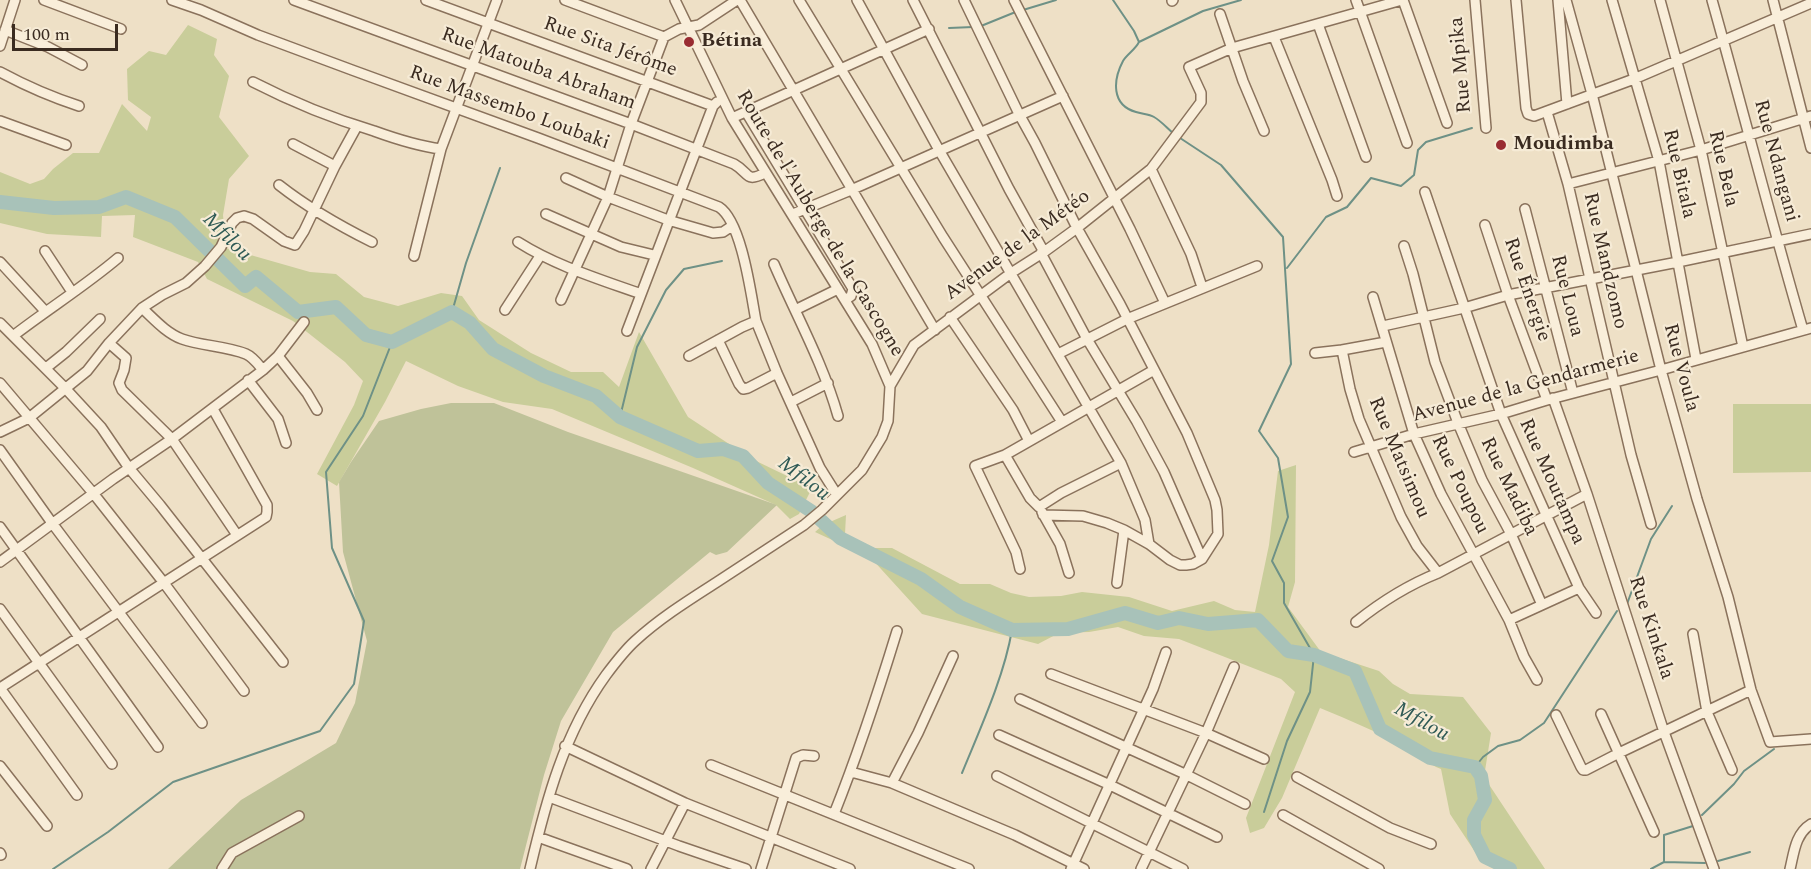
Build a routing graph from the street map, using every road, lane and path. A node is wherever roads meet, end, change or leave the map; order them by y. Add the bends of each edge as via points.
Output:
1 (15, 0) edge
2 (44, 0) edge
3 (172, 0) edge
4 (294, 0) edge
5 (426, 0) edge
6 (497, 0) edge
7 (565, 0) edge
8 (675, 0) edge
9 (738, 0) edge
10 (799, 0) edge
11 (857, 0) edge
12 (914, 0) edge
13 (964, 0) edge
14 (1014, 0) edge
15 (1356, 0) edge
16 (1402, 0) edge
17 (1475, 0) edge
18 (1516, 0) edge
19 (1558, 0) edge
20 (1566, 0) edge
21 (1612, 0) edge
22 (1660, 0) edge
23 (1712, 0) edge
24 (1773, 0) edge
25 (1811, 3) edge
26 (316, 4) edge
27 (203, 5) edge
28 (1359, 12) junction
29 (1220, 14) dead end
30 (1778, 16) junction
31 (489, 22) junction
32 (1317, 24) junction
33 (121, 28) dead end
34 (688, 28) junction
35 (929, 29) junction
36 (5, 30) junction
37 (664, 37) junction
38 (1274, 37) junction
39 (1724, 41) junction
40 (0, 46) edge
41 (1232, 48) junction
42 (885, 50) junction
43 (1676, 61) junction
44 (82, 65) dead end
45 (472, 66) junction
46 (842, 69) junction
47 (0, 72) edge
48 (1634, 79) junction
49 (647, 81) junction
50 (253, 82) dead end
51 (795, 91) junction
52 (1592, 94) junction
53 (721, 95) junction
54 (1063, 96) junction
55 (1567, 104) junction
56 (80, 106) dead end
57 (713, 106) junction
58 (456, 108) junction
59 (746, 112) junction
60 (1547, 112) junction
61 (1018, 114) junction
62 (1807, 117) edge
63 (732, 118) junction
64 (0, 121) edge
65 (1447, 123) dead end
66 (631, 124) junction
67 (357, 126) junction
68 (1485, 128) dead end
69 (1264, 131) dead end
70 (981, 132) junction
71 (1750, 135) junction
72 (1407, 143) dead end
73 (293, 144) dead end
74 (66, 145) dead end
75 (1811, 148) edge
76 (441, 149) junction
77 (695, 150) junction
78 (939, 150) junction
79 (1701, 150) junction
80 (1366, 158) dead end
81 (1659, 161) junction
82 (335, 166) junction
83 (616, 168) junction
84 (900, 168) junction
85 (1151, 169) junction
86 (1611, 172) junction
87 (765, 173) junction
88 (566, 178) dead end
89 (1568, 184) junction
90 (279, 185) dead end
91 (851, 190) junction
92 (1425, 192) dead end
93 (678, 193) junction
94 (1337, 196) dead end
95 (608, 197) junction
96 (1114, 198) junction
97 (314, 208) junction
98 (1525, 208) dead end
99 (805, 209) junction
100 (546, 214) dead end
101 (793, 214) junction
102 (668, 220) junction
103 (1485, 225) dead end
104 (732, 226) junction
105 (1077, 228) junction
106 (591, 234) junction
107 (1811, 234) edge
108 (372, 242) dead end
109 (518, 242) dead end
110 (1778, 242) junction
111 (828, 246) junction
112 (1404, 246) dead end
113 (45, 251) dead end
114 (816, 251) junction
115 (1043, 252) junction
116 (1722, 253) junction
117 (654, 255) junction
118 (414, 256) dead end
119 (540, 256) junction
120 (118, 258) dead end
121 (0, 262) edge
122 (1678, 262) junction
123 (774, 264) dead end
124 (1257, 266) dead end
125 (1635, 269) junction
126 (575, 270) junction
127 (1011, 273) junction
128 (846, 277) junction
129 (1590, 279) junction
130 (836, 286) junction
131 (1202, 287) junction
132 (1546, 288) junction
133 (72, 292) junction
134 (641, 294) junction
135 (981, 295) junction
136 (1508, 295) junction
137 (1373, 297) dead end
138 (561, 300) dead end
139 (845, 300) junction
140 (1165, 303) junction
141 (142, 308) junction
142 (1464, 308) junction
143 (505, 310) dead end
144 (795, 310) junction
145 (45, 311) junction
146 (950, 317) junction
147 (1424, 318) junction
148 (100, 319) dead end
149 (1127, 319) junction
150 (756, 321) junction
151 (304, 322) dead end
152 (0, 323) edge
153 (1383, 326) junction
154 (1807, 329) edge
155 (936, 330) junction
156 (627, 331) dead end
157 (13, 336) junction
158 (1087, 339) junction
159 (718, 340) junction
160 (1386, 342) junction
161 (109, 343) junction
162 (1743, 347) junction
163 (1342, 350) junction
164 (1315, 353) dead end
165 (1058, 354) junction
166 (278, 356) junction
167 (688, 356) dead end
168 (1696, 359) junction
169 (46, 369) junction
170 (263, 370) junction
171 (1154, 370) junction
172 (1661, 370) junction
173 (777, 373) junction
174 (248, 380) junction
175 (1614, 382) junction
176 (0, 383) edge
177 (828, 383) junction
178 (890, 386) junction
179 (65, 388) junction
180 (1118, 390) junction
181 (1573, 393) junction
182 (1550, 399) junction
183 (791, 402) junction
184 (1088, 406) junction
185 (213, 409) junction
186 (317, 410) dead end
187 (1501, 414) junction
188 (838, 416) dead end
189 (29, 418) junction
190 (1062, 422) junction
191 (1458, 423) junction
192 (0, 432) edge
193 (1414, 434) junction
194 (172, 439) junction
195 (1029, 441) junction
196 (286, 443) dead end
197 (1371, 447) junction
198 (0, 450) edge
199 (1354, 452) dead end
200 (1005, 455) junction
201 (1121, 463) junction
202 (129, 468) junction
203 (93, 493) junction
204 (1587, 494) junction
205 (837, 495) junction
206 (1041, 511) junction
207 (1546, 515) junction
208 (52, 523) junction
209 (1651, 524) dead end
210 (0, 527) edge
211 (1124, 530) junction
212 (1511, 534) junction
213 (237, 535) junction
214 (1149, 544) junction
215 (17, 549) junction
216 (1473, 554) junction
217 (201, 558) junction
218 (1202, 559) junction
219 (0, 562) edge
220 (1020, 569) dead end
221 (1069, 573) dead end
222 (1438, 573) junction
223 (1117, 583) dead end
224 (164, 584) junction
225 (1579, 588) junction
226 (1542, 605) junction
227 (0, 609) edge
228 (120, 611) junction
229 (1596, 613) dead end
230 (1509, 620) junction
231 (1356, 622) dead end
232 (897, 631) dead end
233 (1693, 634) dead end
234 (79, 638) junction
235 (1166, 652) dead end
236 (954, 656) dead end
237 (283, 662) dead end
238 (39, 664) junction
239 (1234, 668) dead end
240 (1051, 674) dead end
241 (1537, 680) dead end
242 (0, 688) edge
243 (1751, 690) junction
244 (244, 692) dead end
245 (1020, 699) dead end
246 (1144, 709) junction
247 (1707, 712) junction
248 (1601, 714) dead end
249 (1556, 715) dead end
250 (202, 723) dead end
251 (1664, 732) junction
252 (1206, 733) junction
253 (999, 735) dead end
254 (1811, 739) edge
255 (565, 746) junction
256 (158, 747) dead end
257 (1127, 747) junction
258 (1619, 753) junction
259 (814, 756) dead end
260 (1264, 759) dead end
261 (112, 764) dead end
262 (711, 765) dead end
263 (0, 766) edge
264 (1732, 770) dead end
265 (851, 772) junction
266 (1187, 775) junction
267 (997, 776) dead end
268 (1297, 777) dead end
269 (891, 783) junction
270 (1110, 785) junction
271 (77, 795) dead end
272 (785, 795) junction
273 (549, 797) junction
274 (686, 803) junction
275 (1245, 804) dead end
276 (1167, 813) junction
277 (834, 814) junction
278 (1283, 815) dead end
279 (299, 816) dead end
280 (1091, 823) junction
281 (1811, 824) edge
282 (47, 826) dead end
283 (1654, 832) dead end
284 (538, 837) junction
285 (770, 837) junction
286 (1216, 837) dead end
287 (666, 840) junction
288 (1431, 844) dead end
289 (1149, 852) junction
290 (1072, 867) edge
291 (222, 869) edge
292 (530, 869) edge
293 (627, 869) edge
294 (651, 869) edge
295 (746, 869) edge
296 (761, 869) edge
297 (850, 869) edge
298 (969, 869) edge
299 (1084, 869) edge
300 (1141, 869) edge
301 (1183, 869) edge
302 (1379, 869) edge
303 (1714, 869) edge
304 (1790, 869) edge

1 - 36 street
2 - 33 street
3 - 27 street, Rue Massembo Loubaki
4 - 26 street, Rue Matouba Abraham
5 - 31 street, Rue Sita Jérôme
6 - 31 street
7 - 37 street
8 - 34 street, Route de l'Auberge de la Gascogne
9 - 34 street
9 - 51 street
10 - 46 street
11 - 42 street
12 - 35 street
13 - 61 street
14 - 54 street
15 - 28 street
16 - 28 street, Avenue de la Météo
16 - 65 street
17 - 68 street, Rue Mpika
18 - 60 street via 1526,108 1530,115
19 - 55 street
20 - 52 street, Rue Voula
21 - 48 street, Rue Bitala
22 - 43 street, Rue Bela
23 - 39 street, Rue Ndangani
24 - 30 street
25 - 30 street
26 - 45 street, Rue Matouba Abraham
27 - 58 street, Rue Massembo Loubaki via 268,39
28 - 32 street, Avenue de la Météo
28 - 72 street
29 - 41 street
30 - 39 street
30 - 62 street
31 - 45 street
31 - 49 street, Rue Sita Jérôme
32 - 38 street, Avenue de la Météo
32 - 80 street
34 - 37 street
34 - 53 street, Route de l'Auberge de la Gascogne
35 - 42 street
35 - 70 street
36 - 40 street
36 - 44 street
37 - 49 street
38 - 41 street, Avenue de la Météo
38 - 94 street
39 - 43 street
39 - 71 street, Rue Ndangani
41 - 69 street
41 - 85 street, Avenue de la Météo via 1190,67 1202,102
42 - 46 street
42 - 78 street
43 - 48 street
43 - 79 street, Rue Bela
45 - 58 street
45 - 66 street, Rue Matouba Abraham
46 - 51 street
46 - 84 street
47 - 56 street via 47,96
48 - 52 street
48 - 81 street, Rue Bitala
49 - 57 street, Rue Sita Jérôme
49 - 66 street
50 - 67 street via 302,106
51 - 59 street
51 - 91 street
52 - 55 street
52 - 86 street, Rue Voula
53 - 57 street
53 - 63 street, Route de l'Auberge de la Gascogne
54 - 61 street
54 - 96 street
55 - 60 street
57 - 77 street
58 - 76 street
58 - 83 street, Rue Massembo Loubaki
59 - 63 street
59 - 99 street
60 - 89 street, Rue Mandzomo
61 - 70 street
61 - 105 street
62 - 71 street
62 - 75 street
63 - 87 street, Route de l'Auberge de la Gascogne
64 - 74 street
66 - 77 street, Rue Matouba Abraham
66 - 83 street
67 - 76 street
67 - 82 street
70 - 78 street
70 - 115 street
71 - 79 street
71 - 110 street, Rue Ndangani
73 - 82 street
76 - 118 street
77 - 87 street, Rue Matouba Abraham via 734,164 750,177
77 - 93 street
78 - 84 street
78 - 127 street
79 - 81 street
79 - 116 street, Rue Bela
81 - 86 street
81 - 122 street, Rue Bitala
82 - 97 street
83 - 93 street, Rue Massembo Loubaki
83 - 95 street
84 - 91 street
84 - 135 street
85 - 96 street, Avenue de la Météo
85 - 131 street
86 - 89 street
86 - 125 street, Rue Voula
87 - 101 street, Route de l'Auberge de la Gascogne
88 - 95 street
89 - 129 street, Rue Mandzomo
90 - 97 street
91 - 99 street
91 - 155 street
92 - 142 street, Rue Moutampa
93 - 102 street
93 - 104 street, Rue Massembo Loubaki via 724,210
95 - 102 street
95 - 106 street
96 - 105 street, Avenue de la Météo
96 - 140 street
97 - 108 street
97 - 141 street via 295,245 253,219 237,218 205,266 186,283
98 - 132 street, Rue Loua
99 - 101 street
99 - 111 street
100 - 106 street
101 - 114 street, Route de l'Auberge de la Gascogne
102 - 104 street via 713,233
102 - 117 street
103 - 136 street, Rue Énergie
104 - 150 street, Rue Massembo Loubaki via 745,261
105 - 115 street, Avenue de la Météo
105 - 149 street
106 - 117 street
106 - 126 street
107 - 110 street
109 - 119 street
110 - 116 street
110 - 154 street, Rue Ndangani
111 - 114 street
111 - 128 street
112 - 147 street, Rue Madiba
113 - 133 street
114 - 130 street, Route de l'Auberge de la Gascogne
115 - 127 street, Avenue de la Météo
115 - 158 street
116 - 122 street
116 - 162 street, Rue Bela
117 - 134 street
119 - 126 street
119 - 143 street
120 - 133 street
121 - 145 street
122 - 125 street
122 - 168 street, Rue Bitala
123 - 144 street
124 - 131 street
125 - 129 street
125 - 172 street, Rue Voula
126 - 134 street
126 - 138 street
127 - 135 street, Avenue de la Météo
127 - 165 street
128 - 130 street
128 - 139 street via 853,293
129 - 132 street
129 - 175 street, Rue Mandzomo
130 - 139 street, Route de l'Auberge de la Gascogne
130 - 144 street
131 - 140 street
132 - 136 street
132 - 181 street, Rue Loua
133 - 145 street
134 - 156 street
135 - 146 street, Avenue de la Météo
135 - 190 street
136 - 142 street
136 - 182 street, Rue Énergie
137 - 153 street, Rue Poupou
139 - 178 street, Route de l'Auberge de la Gascogne via 872,344
140 - 149 street
141 - 161 street
141 - 170 street via 165,330 180,338 245,354
142 - 147 street
142 - 187 street, Rue Moutampa
144 - 177 street
145 - 157 street
146 - 155 street, Avenue de la Météo
146 - 195 street via 1013,410
147 - 153 street
147 - 191 street, Rue Madiba
148 - 169 street
149 - 158 street
149 - 171 street
150 - 159 street
150 - 173 street, Rue Massembo Loubaki
151 - 166 street
152 - 157 street
153 - 160 street, Rue Poupou
154 - 162 street, Avenue de la Gendarmerie
155 - 178 street, Avenue de la Météo via 914,345
157 - 169 street
158 - 165 street
158 - 180 street
159 - 167 street
159 - 173 street via 743,389
160 - 163 street
160 - 193 street, Rue Poupou
161 - 179 street via 87,371
161 - 194 street via 126,358 119,383 122,390
162 - 168 street, Avenue de la Gendarmerie
163 - 164 street
163 - 197 street, Rue Matsimou via 1350,389
165 - 184 street
166 - 170 street
166 - 186 street
168 - 172 street, Avenue de la Gendarmerie
169 - 179 street
170 - 174 street
171 - 180 street
171 - 218 street via 1188,435 1215,500 1218,534
172 - 175 street, Avenue de la Gendarmerie
172 - 243 street, Rue Voula via 1728,597
173 - 183 street, Rue Massembo Loubaki
174 - 185 street
174 - 196 street via 278,419
175 - 181 street, Avenue de la Gendarmerie
175 - 209 street, Rue Mandzomo
176 - 189 street
177 - 183 street
177 - 188 street
178 - 205 street, Route de l'Auberge de la Gascogne via 888,421 882,437 862,470
179 - 189 street
179 - 202 street
180 - 184 street
180 - 218 street via 1164,472
181 - 182 street, Avenue de la Gendarmerie
182 - 187 street, Avenue de la Gendarmerie
182 - 204 street, Rue Kinkala
183 - 205 street, Rue Massembo Loubaki via 820,468
184 - 190 street
184 - 201 street
185 - 194 street
185 - 213 street via 267,505 266,517
187 - 191 street, Avenue de la Gendarmerie
187 - 207 street, Rue Moutampa
189 - 192 street
189 - 203 street
190 - 195 street
191 - 193 street, Avenue de la Gendarmerie
191 - 212 street, Rue Madiba
193 - 197 street, Avenue de la Gendarmerie
193 - 216 street, Rue Poupou
194 - 202 street
194 - 213 street
195 - 200 street
197 - 199 street, Avenue de la Gendarmerie
197 - 222 street, Rue Matsimou via 1401,517
198 - 208 street
200 - 206 street
200 - 220 street via 975,466 1016,552
201 - 206 street via 1061,493
201 - 214 street via 1145,520
202 - 203 street
202 - 217 street
203 - 208 street
203 - 224 street
204 - 207 street
204 - 251 street, Rue Kinkala
205 - 255 street, Route de l'Auberge de la Gascogne via 804,525 669,613 634,642 597,688
206 - 211 street via 1083,516
206 - 221 street via 1060,544
207 - 212 street
207 - 225 street, Rue Moutampa
208 - 215 street
208 - 228 street
210 - 215 street
211 - 214 street
211 - 223 street
212 - 216 street
212 - 226 street, Rue Madiba
213 - 217 street
214 - 218 street via 1180,565
215 - 219 street
215 - 234 street
216 - 222 street
216 - 230 street, Rue Poupou
217 - 224 street
217 - 237 street
222 - 231 street via 1376,605
224 - 228 street
224 - 244 street
225 - 226 street
225 - 229 street, Rue Moutampa
226 - 230 street
227 - 238 street
228 - 234 street
228 - 250 street
230 - 241 street, Rue Poupou
232 - 265 street
233 - 247 street
234 - 238 street
234 - 256 street
235 - 246 street
236 - 269 street
238 - 242 street
238 - 261 street
239 - 252 street
240 - 246 street
242 - 271 street
243 - 247 street
243 - 254 street, Rue Voula via 1770,742
245 - 257 street
246 - 252 street
246 - 257 street
247 - 251 street
247 - 264 street
248 - 258 street
249 - 258 street via 1583,770
251 - 258 street
251 - 303 street, Rue Kinkala
252 - 260 street
252 - 266 street
253 - 270 street
255 - 273 street, Route de l'Auberge de la Gascogne
255 - 274 street
257 - 266 street
257 - 270 street
258 - 283 street
259 - 272 street via 796,758
262 - 272 street
263 - 282 street
265 - 269 street
265 - 277 street
266 - 275 street
266 - 276 street
267 - 280 street
268 - 288 street via 1390,828
269 - 290 street via 1015,835
270 - 276 street
270 - 280 street
272 - 277 street
272 - 285 street
273 - 284 street, Route de l'Auberge de la Gascogne
273 - 287 street
274 - 285 street
274 - 287 street
276 - 286 street
276 - 289 street
277 - 298 street
278 - 302 street
279 - 291 street via 232,853
280 - 289 street
280 - 290 street
281 - 304 street via 1795,845
284 - 292 street, Route de l'Auberge de la Gascogne
284 - 293 street
285 - 296 street
285 - 297 street
287 - 294 street
287 - 295 street
289 - 300 street
289 - 301 street
290 - 299 street

